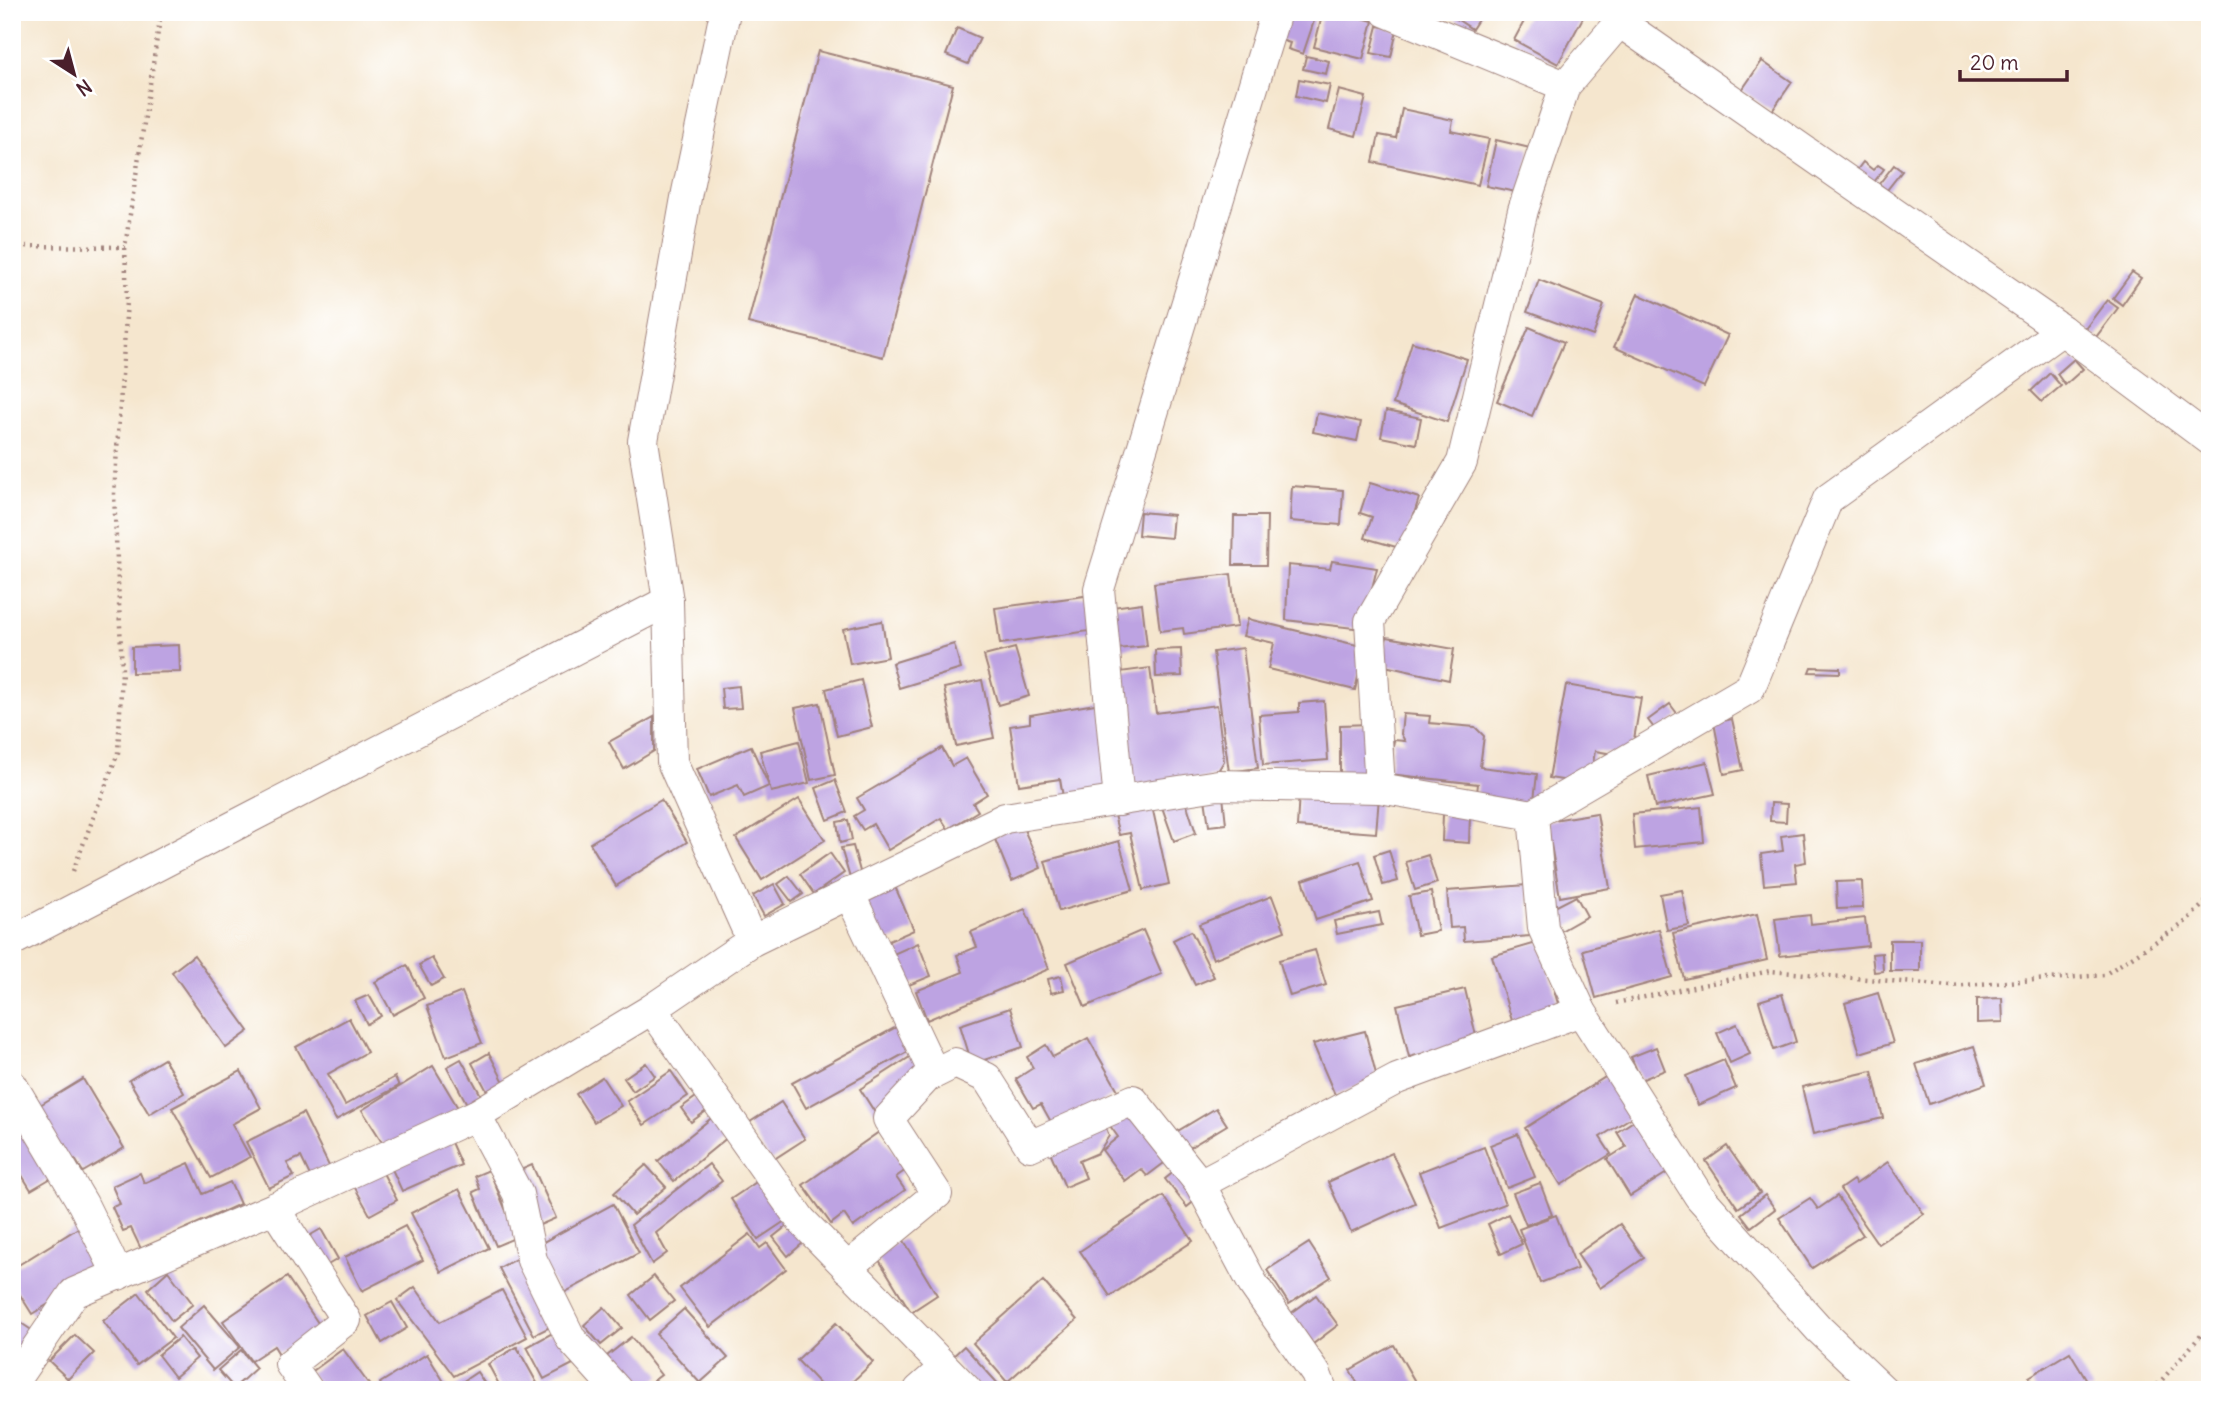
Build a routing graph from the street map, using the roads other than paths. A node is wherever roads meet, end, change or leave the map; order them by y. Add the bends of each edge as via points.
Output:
1 (725, 12) edge
2 (1276, 12) edge
3 (1385, 12) edge
4 (1624, 18) edge
5 (1565, 86) junction
6 (2062, 330) junction
7 (2210, 440) edge
8 (668, 601) junction
9 (1380, 788) junction
10 (1119, 801) junction
11 (1533, 815) junction
12 (849, 893) junction
13 (12, 941) edge
14 (752, 941) junction
15 (652, 1009) junction
16 (1581, 1010) junction
17 (934, 1073) junction
18 (12, 1085) edge
19 (476, 1115) junction
20 (1200, 1184) junction
21 (274, 1208) junction
22 (847, 1268) junction
23 (118, 1275) junction
24 (944, 1368) junction
25 (12, 1384) edge
26 (308, 1390) edge
27 (617, 1390) edge
28 (919, 1390) edge
29 (967, 1390) edge
30 (1322, 1390) edge
31 (1884, 1390) edge

1 - 8 street via 687,192 643,441
2 - 10 street via 1099,589
3 - 5 street
4 - 5 street
4 - 6 street
5 - 9 street via 1523,210 1462,462 1370,621
6 - 7 street
6 - 11 street via 1828,499 1751,688
8 - 13 street
8 - 14 street via 672,762
9 - 10 street via 1218,785
9 - 11 street
10 - 12 street via 1004,818
11 - 16 street via 1543,928
12 - 14 street
12 - 17 street
14 - 15 street
15 - 19 street
15 - 22 street via 801,1220
16 - 20 street via 1397,1079
16 - 31 street via 1699,1196 1819,1329
17 - 20 street via 955,1063 987,1078 1030,1146 1133,1100
17 - 22 street via 888,1119 937,1194
18 - 23 street via 83,1204
19 - 21 street
19 - 27 street via 518,1194 532,1260 571,1339
20 - 30 street via 1253,1284 1316,1374
21 - 23 street
21 - 26 street via 346,1320 290,1364
22 - 24 street
23 - 25 street via 74,1293
24 - 28 street
24 - 29 street

